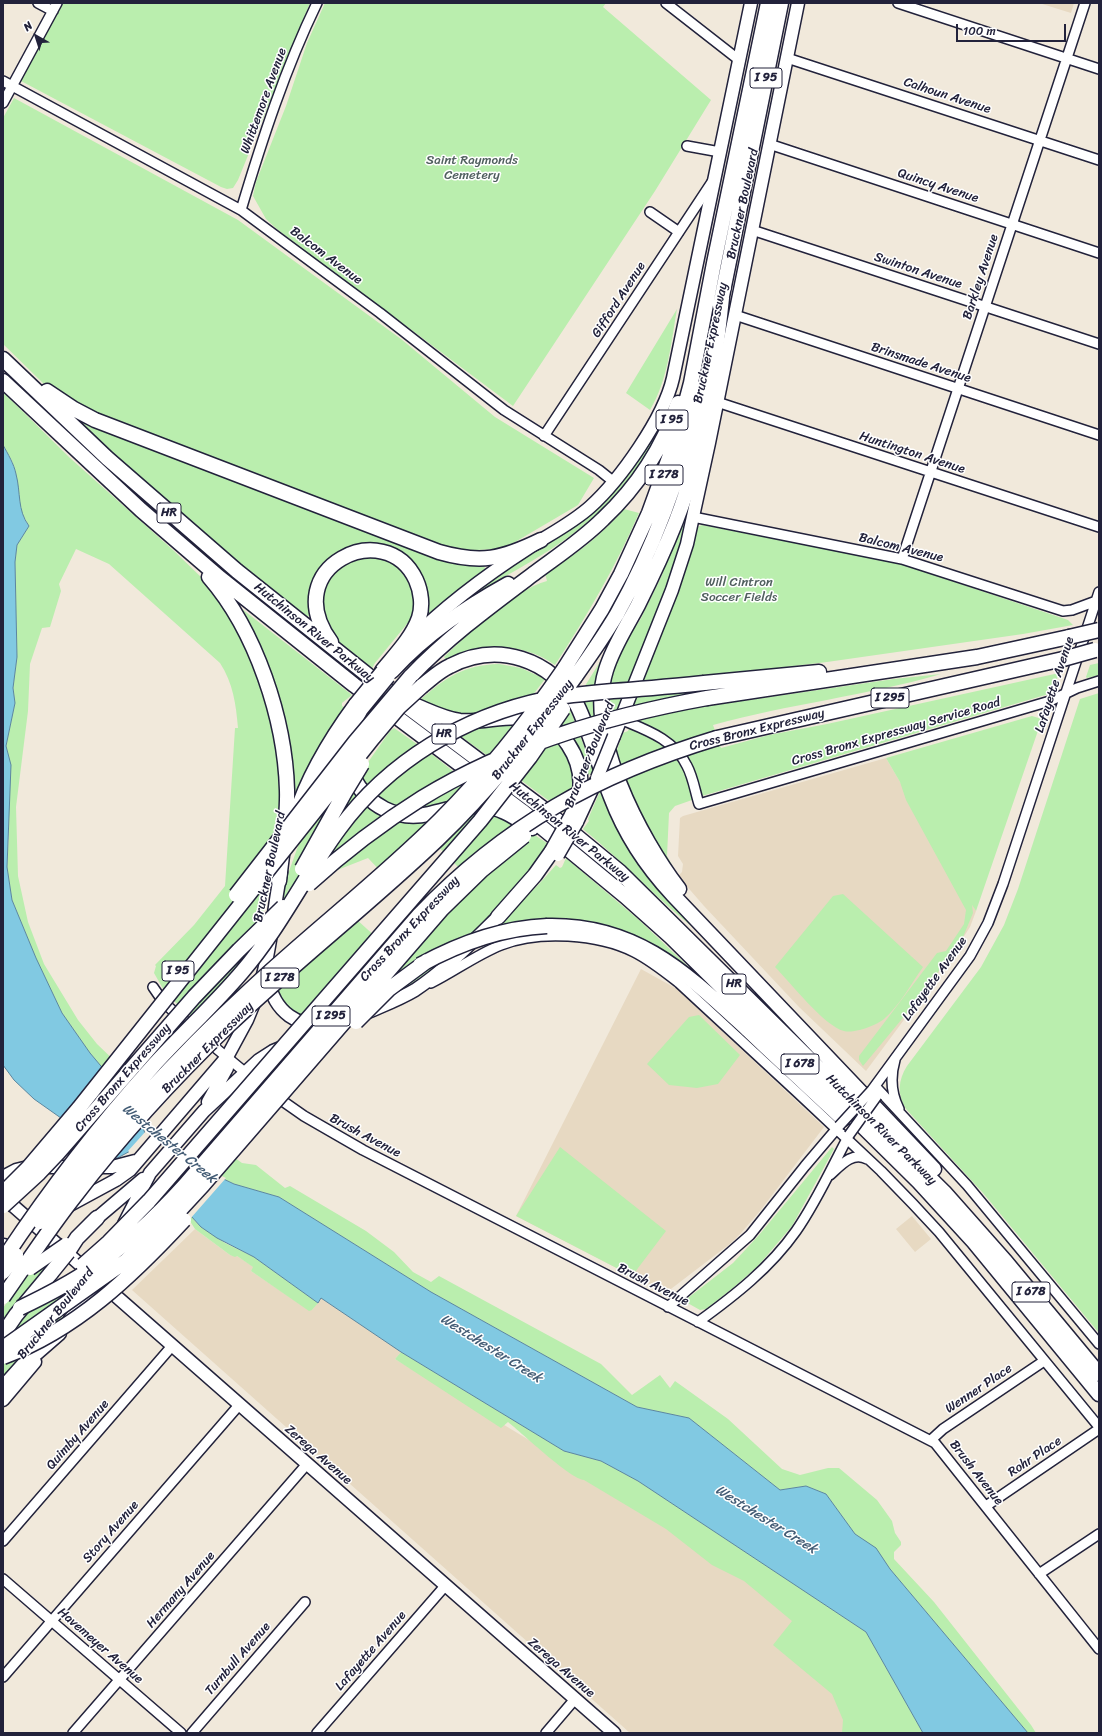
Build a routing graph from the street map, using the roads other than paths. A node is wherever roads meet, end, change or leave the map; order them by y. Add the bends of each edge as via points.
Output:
1 (38, 3) edge
2 (317, 3) edge
3 (666, 3) edge
4 (751, 3) edge
5 (768, 3) edge
6 (782, 3) edge
7 (798, 3) edge
8 (898, 3) edge
9 (1085, 3) edge
10 (55, 7) edge
11 (787, 58) junction
12 (1066, 59) junction
13 (739, 60) junction
14 (1099, 69) edge
15 (3, 81) edge
16 (12, 86) junction
17 (3, 103) edge
18 (1039, 140) junction
19 (769, 144) junction
20 (687, 146) dead end
21 (720, 152) junction
22 (1099, 160) edge
23 (715, 178) junction
24 (241, 210) junction
25 (650, 212) dead end
26 (1012, 224) junction
27 (752, 230) junction
28 (679, 232) junction
29 (1099, 253) edge
30 (714, 263) junction
31 (722, 298) junction
32 (985, 307) junction
33 (734, 315) junction
34 (1099, 344) edge
35 (5, 361) edge
36 (3, 381) edge
37 (958, 389) junction
38 (717, 402) junction
39 (1099, 435) edge
40 (544, 436) junction
41 (931, 473) junction
42 (614, 482) junction
43 (693, 517) junction
44 (1099, 527) edge
45 (541, 540) junction
46 (176, 541) junction
47 (571, 545) junction
48 (902, 559) junction
49 (1098, 597) edge
50 (1099, 630) edge
51 (1098, 649) edge
52 (344, 658) junction
53 (965, 659) junction
54 (385, 673) junction
55 (578, 679) junction
56 (1099, 681) edge
57 (422, 686) junction
58 (1066, 694) junction
59 (395, 697) junction
60 (358, 707) junction
61 (620, 719) junction
62 (666, 755) junction
63 (574, 820) junction
64 (583, 861) junction
65 (279, 881) junction
66 (498, 917) joint
67 (268, 958) junction
68 (427, 961) junction
69 (153, 987) dead end
70 (220, 996) junction
71 (401, 998) junction
72 (772, 999) junction
73 (347, 1021) junction
74 (327, 1042) junction
75 (897, 1053) junction
76 (227, 1057) junction
77 (245, 1072) junction
78 (876, 1091) junction
79 (204, 1111) junction
80 (905, 1119) junction
81 (838, 1128) junction
82 (848, 1137) junction
83 (36, 1158) junction
84 (138, 1160) junction
85 (870, 1161) junction
86 (150, 1173) junction
87 (3, 1177) edge
88 (825, 1180) junction
89 (928, 1192) junction
90 (3, 1193) edge
91 (3, 1197) edge
92 (3, 1206) edge
93 (962, 1211) junction
94 (97, 1218) junction
95 (3, 1245) edge
96 (3, 1260) edge
97 (3, 1272) edge
98 (100, 1282) junction
99 (3, 1284) edge
100 (3, 1297) edge
101 (668, 1307) junction
102 (20, 1308) junction
103 (3, 1316) edge
104 (698, 1322) junction
105 (59, 1333) junction
106 (3, 1334) edge
107 (1099, 1344) edge
108 (172, 1346) junction
109 (3, 1348) edge
110 (3, 1357) edge
111 (1044, 1361) junction
112 (1099, 1374) edge
113 (3, 1388) edge
114 (1099, 1394) edge
115 (3, 1400) edge
116 (240, 1404) junction
117 (1099, 1428) edge
118 (931, 1440) junction
119 (307, 1464) junction
120 (986, 1506) junction
121 (1099, 1534) edge
122 (3, 1541) edge
123 (1039, 1574) junction
124 (3, 1579) edge
125 (445, 1586) junction
126 (305, 1602) dead end
127 (52, 1621) junction
128 (1097, 1644) edge
129 (3, 1677) edge
130 (119, 1680) junction
131 (575, 1699) junction
132 (74, 1733) edge
133 (181, 1733) edge
134 (192, 1733) edge
135 (317, 1733) edge
136 (546, 1733) edge
137 (614, 1733) edge

1 - 10 street
2 - 24 street, Whittemore Avenue via 300,40 273,113
3 - 13 street
4 - 13 main road
5 - 30 highway, Bruckner Expressway / I 95
6 - 31 highway, Bruckner Expressway / I 95
7 - 11 main road, Bruckner Boulevard
8 - 12 street
9 - 12 street, Barkley Avenue
10 - 16 street
11 - 18 street, Calhoun Avenue
11 - 19 main road, Bruckner Boulevard
12 - 14 street
12 - 18 street, Barkley Avenue
13 - 21 main road
15 - 16 street, Balcom Avenue
16 - 17 street
16 - 24 street, Balcom Avenue
18 - 22 street, Calhoun Avenue
18 - 26 street, Barkley Avenue
19 - 26 street, Quincy Avenue
19 - 27 main road, Bruckner Boulevard
20 - 21 street
21 - 23 main road
23 - 28 street, Gifford Avenue
23 - 42 main road via 668,397
24 - 40 street, Balcom Avenue via 380,313 504,410
25 - 28 street
26 - 29 street, Quincy Avenue
26 - 32 street, Barkley Avenue
27 - 32 street, Swinton Avenue
27 - 33 main road, Bruckner Boulevard
28 - 40 street, Gifford Avenue
30 - 47 highway, I 95 via 687,376 677,408 663,439 646,468 622,500 603,520
30 - 97 highway, Bruckner Expressway / I 278, bridge via 688,396 662,481 615,586 564,669 508,745 440,820 251,989 160,1080 89,1160
31 - 55 highway, Bruckner Expressway / I 95 via 702,389 676,479 652,542 617,614
31 - 72 highway via 713,379 693,470 659,562 610,660 603,685 601,717 619,780 654,852 681,892 751,968
32 - 34 street, Swinton Avenue
32 - 37 street, Barkley Avenue
33 - 37 street, Brinsmade Avenue
33 - 38 main road, Bruckner Boulevard
35 - 45 highway via 62,402 95,420 439,552 485,559 506,555
35 - 52 highway, Hutchinson River Parkway / HR via 162,506
36 - 46 highway, Hutchinson River Parkway / HR
37 - 39 street, Brinsmade Avenue
37 - 41 street, Barkley Avenue
38 - 41 street, Huntington Avenue
38 - 43 main road, Bruckner Boulevard
40 - 42 street, Balcom Avenue
41 - 44 street, Huntington Avenue
41 - 48 street, Barkley Avenue
42 - 45 main road via 584,512
43 - 48 street, Balcom Avenue
43 - 61 main road, Bruckner Boulevard via 676,581
45 - 54 main road via 480,582 421,630
46 - 64 highway, Hutchinson River Parkway / HR via 322,661 503,796
46 - 65 highway via 217,587 239,620 255,654 272,702 282,746 287,790
47 - 54 highway via 445,623
47 - 83 highway, I 95, bridge via 463,628 410,677 380,711 202,938
48 - 49 street, Balcom Avenue via 1064,611 1072,610
49 - 58 street, Lafayette Avenue
50 - 53 highway, Cross Bronx Expressway / I 295, bridge
51 - 62 highway, Cross Bronx Expressway / I 295, bridge via 717,738
52 - 54 highway via 319,620 316,600 320,582 331,566 347,555 366,550 386,554 402,563 414,576 419,589 421,607 415,626
52 - 59 highway, Hutchinson River Parkway / HR
53 - 70 highway, bridge via 574,695 540,700 480,719 431,744 387,777 353,811 328,844 268,939
53 - 92 highway, Cross Bronx Expressway / I 295, bridge via 707,698 652,709 594,724 531,745 457,778 377,828 300,891 185,1007 58,1153
54 - 60 highway, bridge
55 - 100 highway, Bruckner Expressway / I 278, bridge via 519,752 448,828 256,999 171,1084 74,1197
55 - 102 highway, I 95, bridge via 542,740 497,800 149,1201 84,1264 56,1286
56 - 58 street, Cross Bronx Expressway Service Road
57 - 70 highway, bridge via 393,720 357,772 261,939
57 - 72 highway via 449,666 466,659 486,656 506,656 525,660 556,678 580,711 617,812 638,852 673,895
57 - 83 highway, bridge via 373,738 84,1102
58 - 61 street, Cross Bronx Expressway Service Road via 1050,701 699,804 688,768 675,749 657,735
58 - 75 street, Lafayette Avenue via 1004,884 988,923 959,971
59 - 63 highway via 458,720 521,717 535,719 548,726 570,747 578,768 580,793
59 - 93 highway, Hutchinson River Parkway / HR via 536,803 620,872
60 - 64 highway via 348,738 346,761 359,788 378,806 393,812 413,815 468,806 494,808 520,820
60 - 65 highway via 329,760
61 - 63 main road, Bruckner Boulevard, bridge via 597,778
62 - 74 highway, bridge via 573,802 533,829 491,863 438,914
62 - 102 highway, Cross Bronx Expressway / I 295, bridge via 604,780 556,804 511,834 468,868 410,925 185,1185 156,1215 126,1243 93,1268
63 - 66 highway, bridge via 555,853
64 - 89 highway, I 678 via 700,965
65 - 67 main road, Bruckner Boulevard
66 - 71 main road, Bruckner Boulevard via 441,970
67 - 73 main road via 268,980 273,997 290,1017 317,1025
67 - 76 main road, Bruckner Boulevard via 247,1020
68 - 74 highway, bridge via 389,984
68 - 89 highway, bridge via 481,938 512,930 547,926 585,928 617,936 653,952 676,967 710,996 888,1161
68 - 110 highway, bridge via 389,989 360,1017 192,1211 125,1279 92,1308 60,1330 29,1347
69 - 76 street, Brush Avenue via 167,1006
70 - 96 highway, bridge via 158,1060 100,1127
71 - 73 main road, Bruckner Boulevard
71 - 81 street via 494,948 521,939 545,936 571,937 618,946 641,956 675,980
72 - 93 highway via 931,1166
73 - 77 main road, Bruckner Boulevard via 273,1051
74 - 109 highway, bridge via 157,1234 115,1269
75 - 78 street, Lafayette Avenue
75 - 80 street via 892,1088 896,1103
76 - 77 street, Brush Avenue
76 - 79 main road via 227,1068
76 - 84 main road, Bruckner Boulevard
77 - 79 main road, Bruckner Boulevard
77 - 101 street, Brush Avenue via 304,1116 358,1147
78 - 80 street
78 - 81 street, Lafayette Avenue, bridge
78 - 82 street, Lafayette Avenue, bridge
79 - 86 main road, Bruckner Boulevard
80 - 107 street via 967,1185
81 - 82 street
81 - 101 street, Lafayette Avenue via 750,1235
82 - 85 street
82 - 88 street, Lafayette Avenue
83 - 90 highway, I 95, bridge
84 - 87 main road via 112,1167 28,1167
84 - 95 main road, Bruckner Boulevard, bridge via 130,1170 116,1180 25,1229
85 - 88 street via 859,1156 851,1158
85 - 111 street via 930,1222
86 - 94 main road
86 - 98 main road, Bruckner Boulevard via 121,1230 108,1273
88 - 104 street, Lafayette Avenue via 801,1223 777,1254 735,1295
89 - 114 highway, I 678 via 982,1252
91 - 98 main road, Zerega Avenue
93 - 112 highway, I 678
94 - 99 main road, bridge via 66,1244
94 - 106 highway, bridge via 77,1238
98 - 105 main road, Bruckner Boulevard
98 - 108 main road, Zerega Avenue
101 - 104 street, Brush Avenue
102 - 103 highway, Cross Bronx Expressway / I 95
104 - 118 street, Brush Avenue
105 - 113 highway via 28,1360
105 - 115 main road, Bruckner Boulevard
108 - 116 main road, Zerega Avenue
108 - 122 street, Quimby Avenue
111 - 117 street
111 - 118 street, Wenner Place via 943,1429
116 - 119 main road, Zerega Avenue
116 - 127 street, Story Avenue
117 - 120 street, Rohr Place
118 - 120 street, Brush Avenue via 941,1448
119 - 125 main road, Zerega Avenue
119 - 130 street, Hermany Avenue
120 - 123 street, Brush Avenue
121 - 123 street
123 - 128 street, Brush Avenue
124 - 127 street, Havemeyer Avenue
125 - 131 main road, Zerega Avenue
125 - 135 street, Lafayette Avenue
126 - 134 street, Turnbull Avenue
127 - 129 street, Story Avenue
127 - 130 street, Havemeyer Avenue
130 - 132 street, Hermany Avenue
130 - 133 street, Havemeyer Avenue
131 - 136 street
131 - 137 main road, Zerega Avenue

